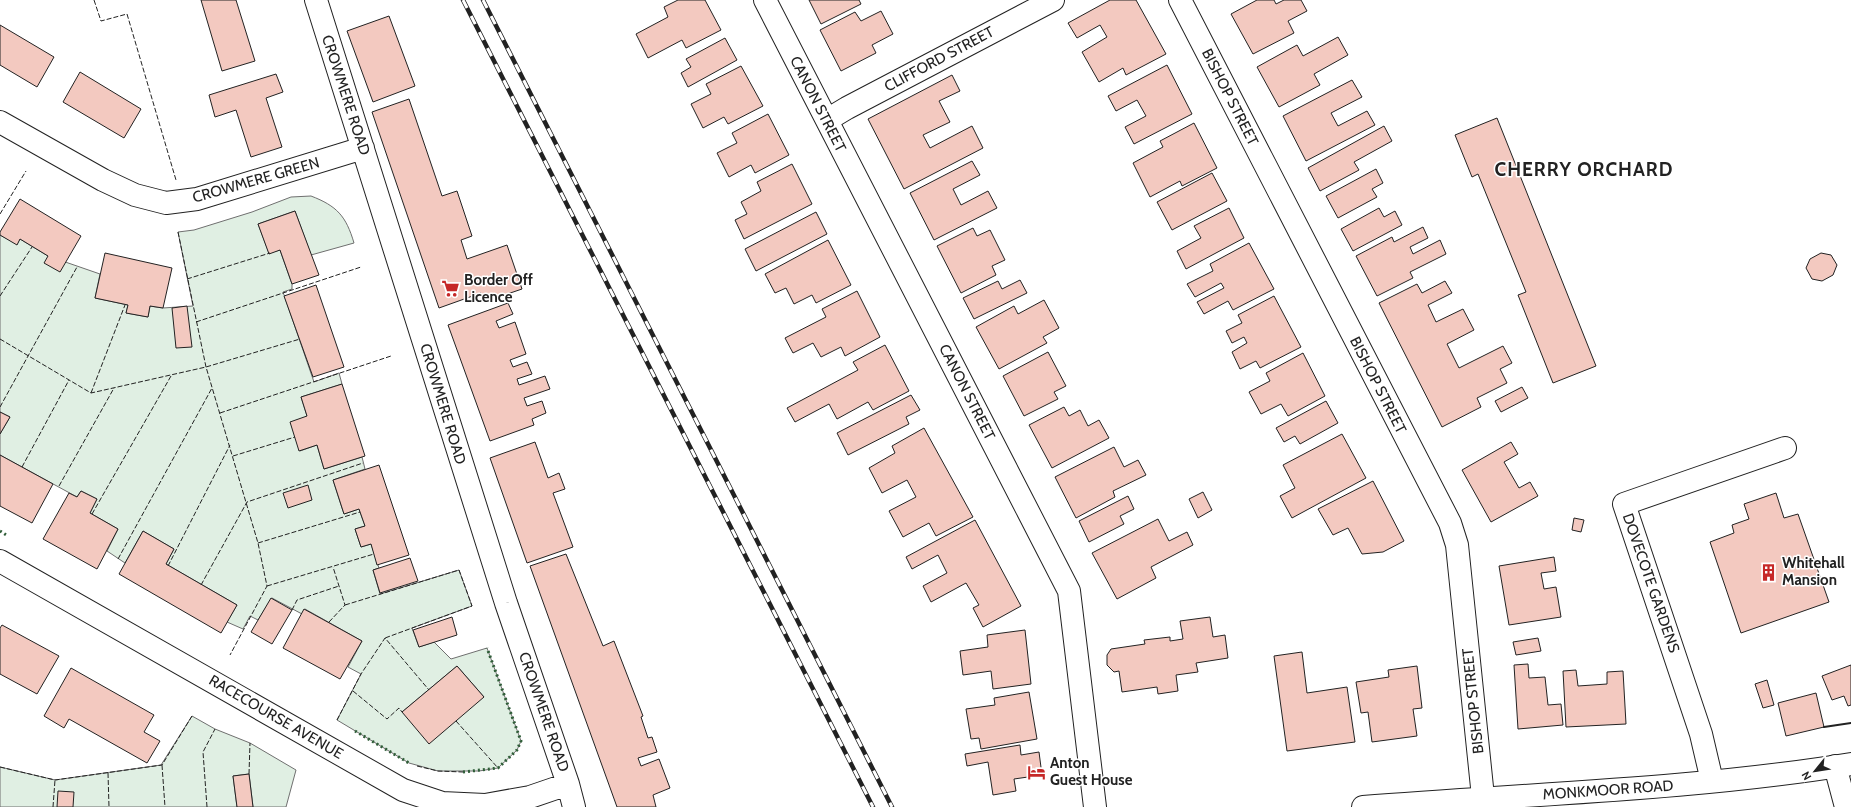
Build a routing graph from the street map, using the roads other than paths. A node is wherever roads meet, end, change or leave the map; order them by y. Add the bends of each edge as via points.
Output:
1 (316, 0) edge
2 (765, 0) edge
3 (1053, 0) edge
4 (1180, 0) edge
5 (827, 120) junction
6 (0, 122) edge
7 (363, 148) junction
8 (1785, 448) dead end
9 (0, 561) edge
10 (1843, 765) edge
11 (1712, 781) junction
12 (568, 784) junction
13 (1483, 798) junction
14 (574, 807) edge
15 (1095, 807) edge
16 (1363, 807) edge
17 (1846, 807) edge

1 - 7 street, CROWMERE ROAD
2 - 5 street, CANON STREET
3 - 5 street, CLIFFORD STREET
4 - 13 street, BISHOP STREET via 1450,523 1457,545
5 - 15 street, CANON STREET via 1069,591
6 - 7 street, CROWMERE GREEN via 103,180 135,195 166,203 197,199
7 - 12 street, CROWMERE ROAD via 506,603
8 - 11 street, DOVECOTE GARDENS via 1624,504 1701,734
9 - 12 street, RACECOURSE AVENUE via 404,790 442,803 485,805 530,797
10 - 11 street, MONKMOOR ROAD
10 - 17 street
11 - 13 street, MONKMOOR ROAD via 1686,785
12 - 14 street, CROWMERE ROAD
13 - 16 street, MONKMOOR ROAD

